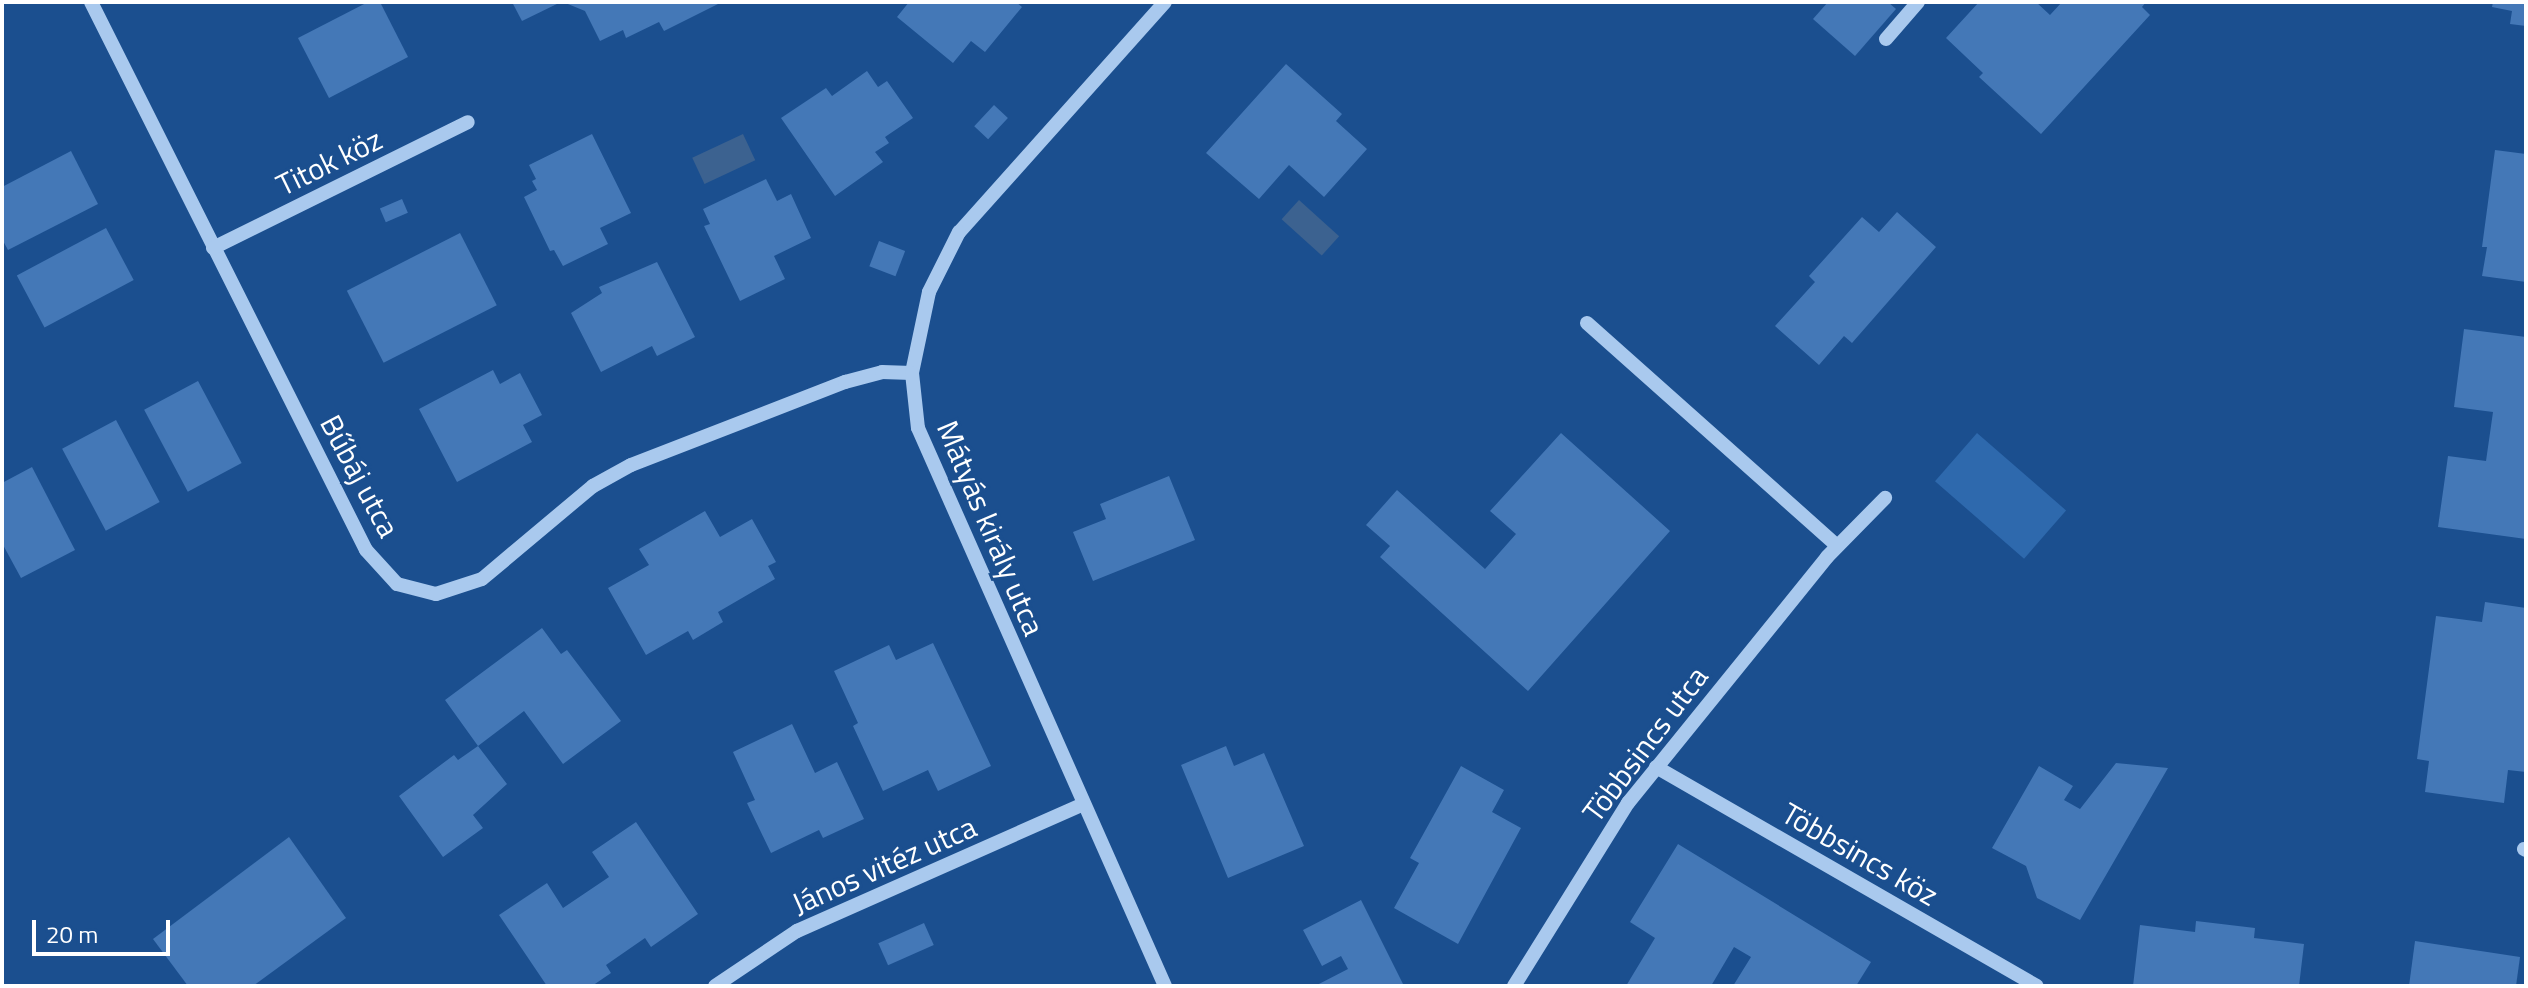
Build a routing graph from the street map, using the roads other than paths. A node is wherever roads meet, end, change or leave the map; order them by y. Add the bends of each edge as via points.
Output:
1 (91, 2) edge
2 (1165, 2) edge
3 (1918, 2) edge
4 (1886, 39) dead end
5 (468, 122) dead end
6 (213, 248) junction
7 (1587, 323) dead end
8 (912, 373) junction
9 (1885, 498) dead end
10 (1837, 546) junction
11 (1656, 767) junction
12 (1082, 805) junction
13 (715, 986) edge
14 (1165, 986) edge
15 (1514, 986) edge
16 (2037, 986) edge

1 - 6 street, Bűbáj utca
2 - 8 street, Mátyás király utca via 959,232 929,292
3 - 4 street
5 - 6 street, Titok köz
6 - 8 street, Bűbáj utca via 366,550 397,584 436,594 482,579 593,486 631,465 845,382 882,372
7 - 10 street
8 - 12 street, Mátyás király utca via 918,428
9 - 10 street, Többsincs utca
10 - 11 street, Többsincs utca
11 - 15 street, Többsincs utca
11 - 16 street, Többsincs köz
12 - 13 street, János vitéz utca via 797,931
12 - 14 street, Mátyás király utca

